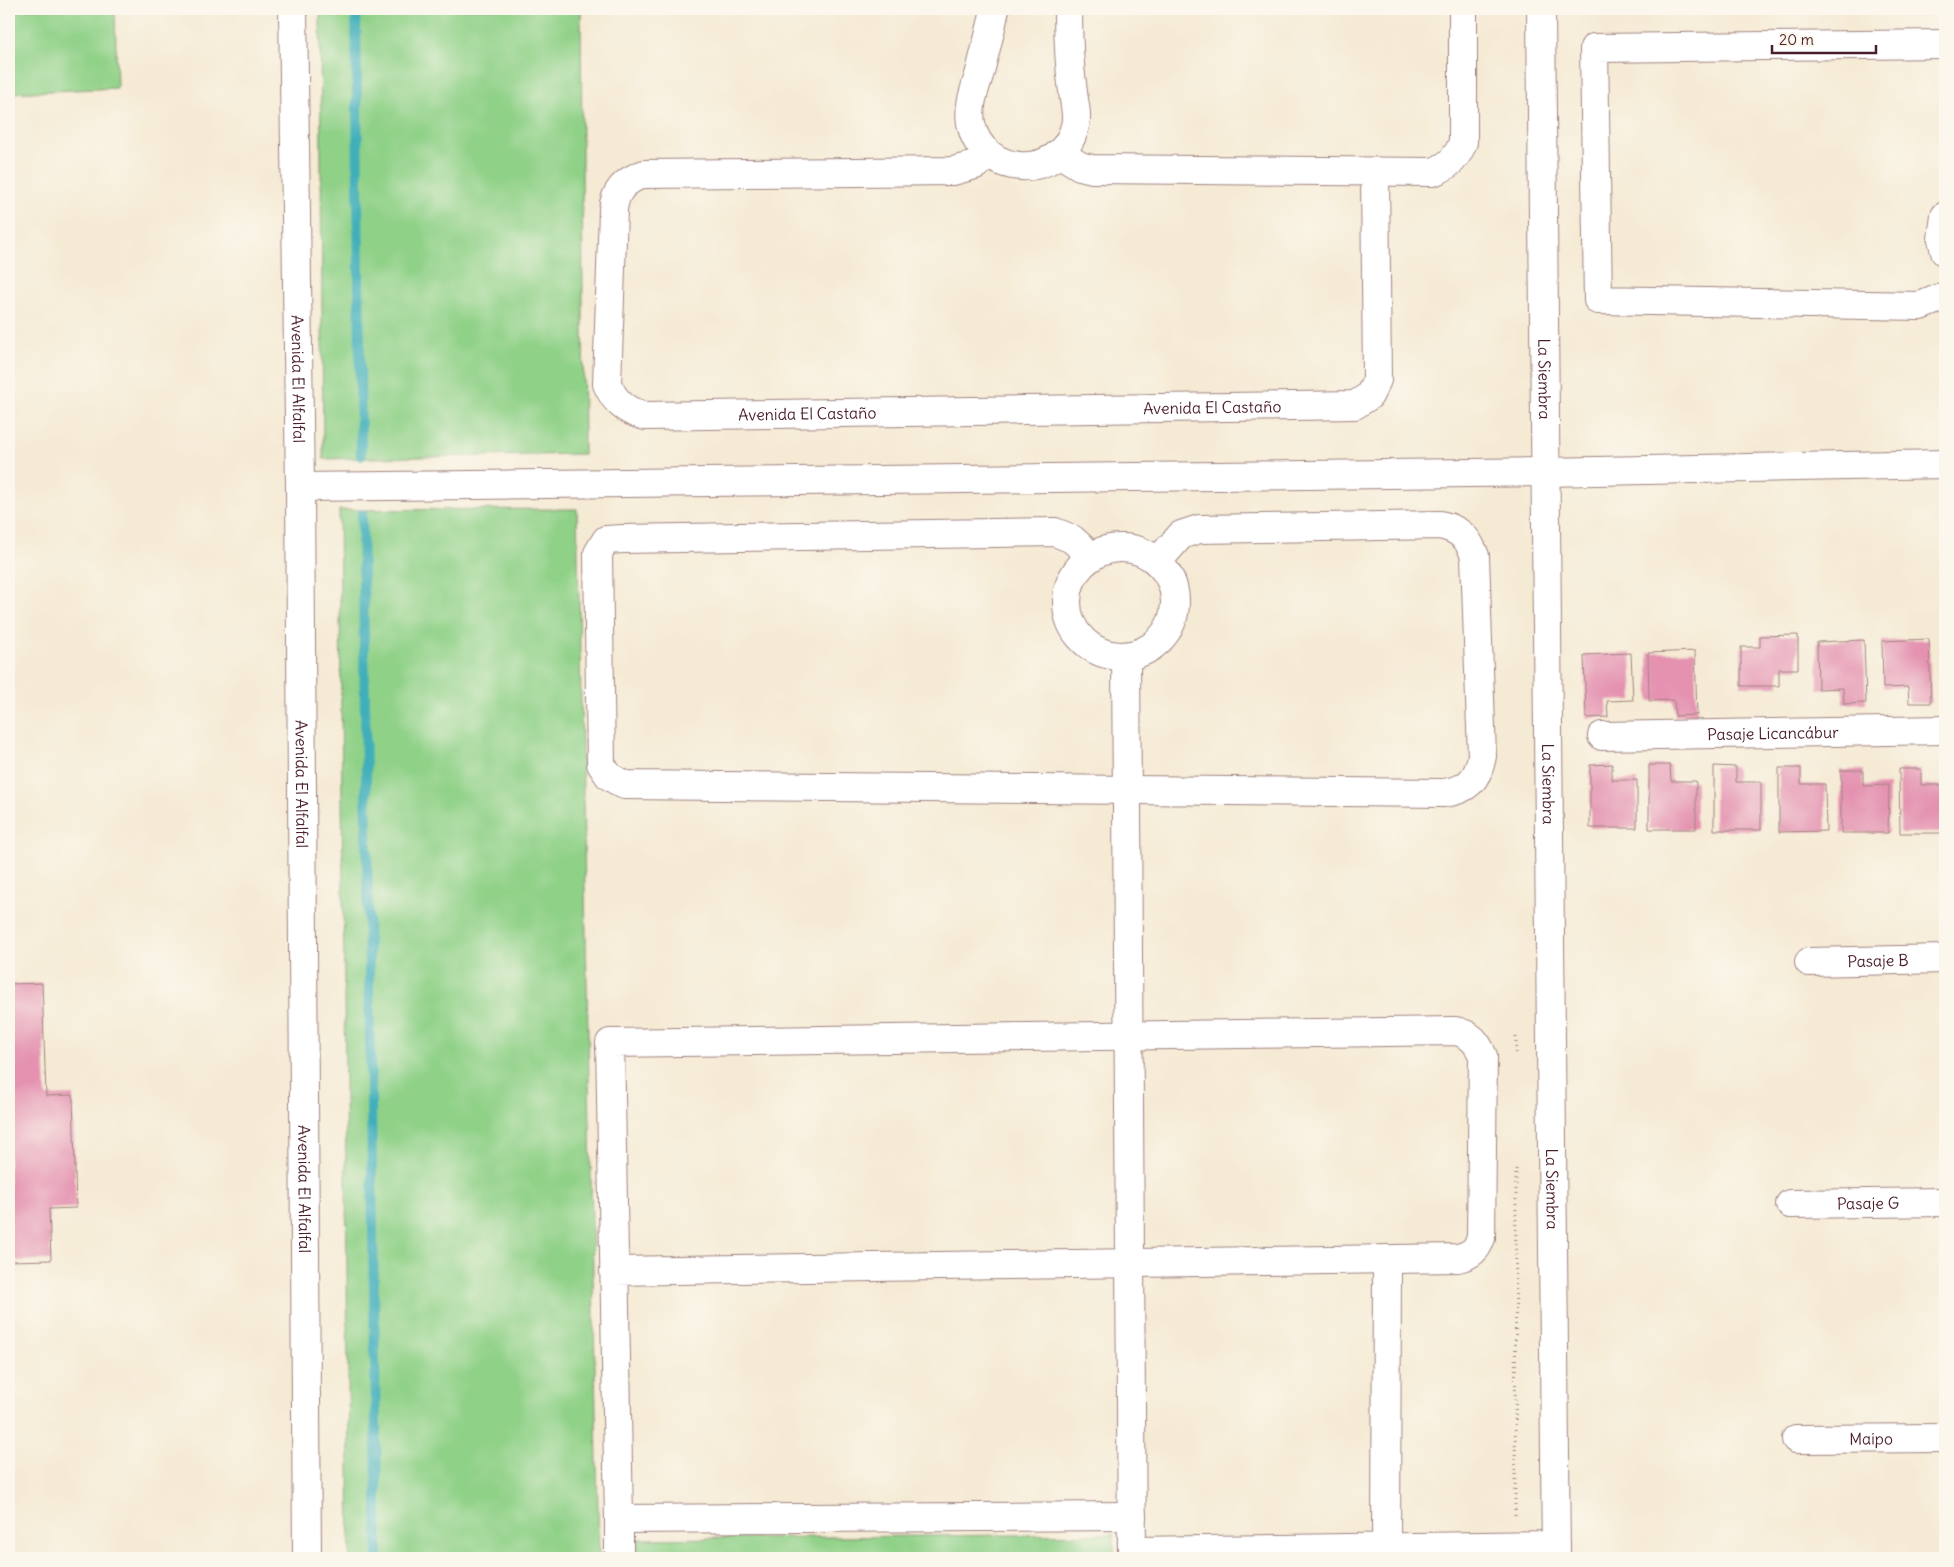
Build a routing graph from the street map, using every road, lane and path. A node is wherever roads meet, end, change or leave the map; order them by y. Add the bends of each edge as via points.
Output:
1 (293, 9) edge
2 (995, 9) edge
3 (1068, 9) edge
4 (1463, 9) edge
5 (1541, 9) edge
6 (1945, 44) edge
7 (1059, 153) junction
8 (990, 155) junction
9 (1375, 172) junction
10 (1945, 216) edge
11 (1945, 252) edge
12 (1945, 296) edge
13 (1945, 464) edge
14 (1545, 472) junction
15 (300, 486) junction
16 (1092, 557) junction
17 (1157, 562) junction
18 (1126, 656) junction
19 (1945, 730) edge
20 (1602, 736) dead end
21 (1128, 791) junction
22 (1945, 960) edge
23 (1809, 962) dead end
24 (1129, 1035) junction
25 (1945, 1202) edge
26 (1790, 1204) dead end
27 (1387, 1259) junction
28 (1130, 1263) junction
29 (614, 1271) junction
30 (1945, 1438) edge
31 (1796, 1439) dead end
32 (1132, 1516) junction
33 (619, 1519) junction
34 (1556, 1551) edge
35 (1386, 1553) edge
36 (1132, 1555) edge
37 (307, 1558) edge
38 (619, 1558) edge

1 - 15 street, Avenida El Alfalfal
2 - 8 street via 970,114 974,134
3 - 7 street via 1076,118 1070,139
4 - 9 street via 1463,142 1459,154 1451,163 1432,172
5 - 14 street, La Siembra
6 - 12 street via 1594,48 1598,300 1920,306
7 - 8 street via 1043,164 1024,167
7 - 9 street via 1080,166 1092,169
8 - 9 street, Avenida El Castaño via 975,165 953,172 644,174 632,178 617,192 612,210 607,384 612,396 621,406 645,416 1355,405 1370,396 1377,380
10 - 11 street via 1942,239
13 - 14 street
14 - 15 street
14 - 34 street, La Siembra
15 - 37 street, Avenida El Alfalfal
16 - 17 street via 1108,550 1125,548 1142,552
16 - 18 street via 1070,584 1067,602 1070,619 1078,636 1092,648 1108,655
16 - 21 street via 1072,538 1055,532 606,540 598,553 601,764 608,776 624,785
17 - 18 street via 1168,575 1174,592 1175,609 1170,626 1159,641 1144,652
17 - 21 street via 1181,535 1199,529 1452,527 1470,543 1475,556 1482,756 1476,776 1469,784 1458,791 1444,793
18 - 21 street
19 - 20 street, Pasaje Licancábur
21 - 24 street
22 - 23 street, Pasaje B
24 - 27 street via 1455,1031 1471,1037 1483,1056 1481,1238 1478,1246 1473,1252 1458,1258
24 - 28 street
24 - 29 street via 610,1043
25 - 26 street, Pasaje G
27 - 28 street
27 - 35 street
28 - 29 street
28 - 32 street
29 - 33 street
30 - 31 street, Maipo
32 - 33 street
32 - 36 street
33 - 38 street
34 - 35 street
35 - 36 street

